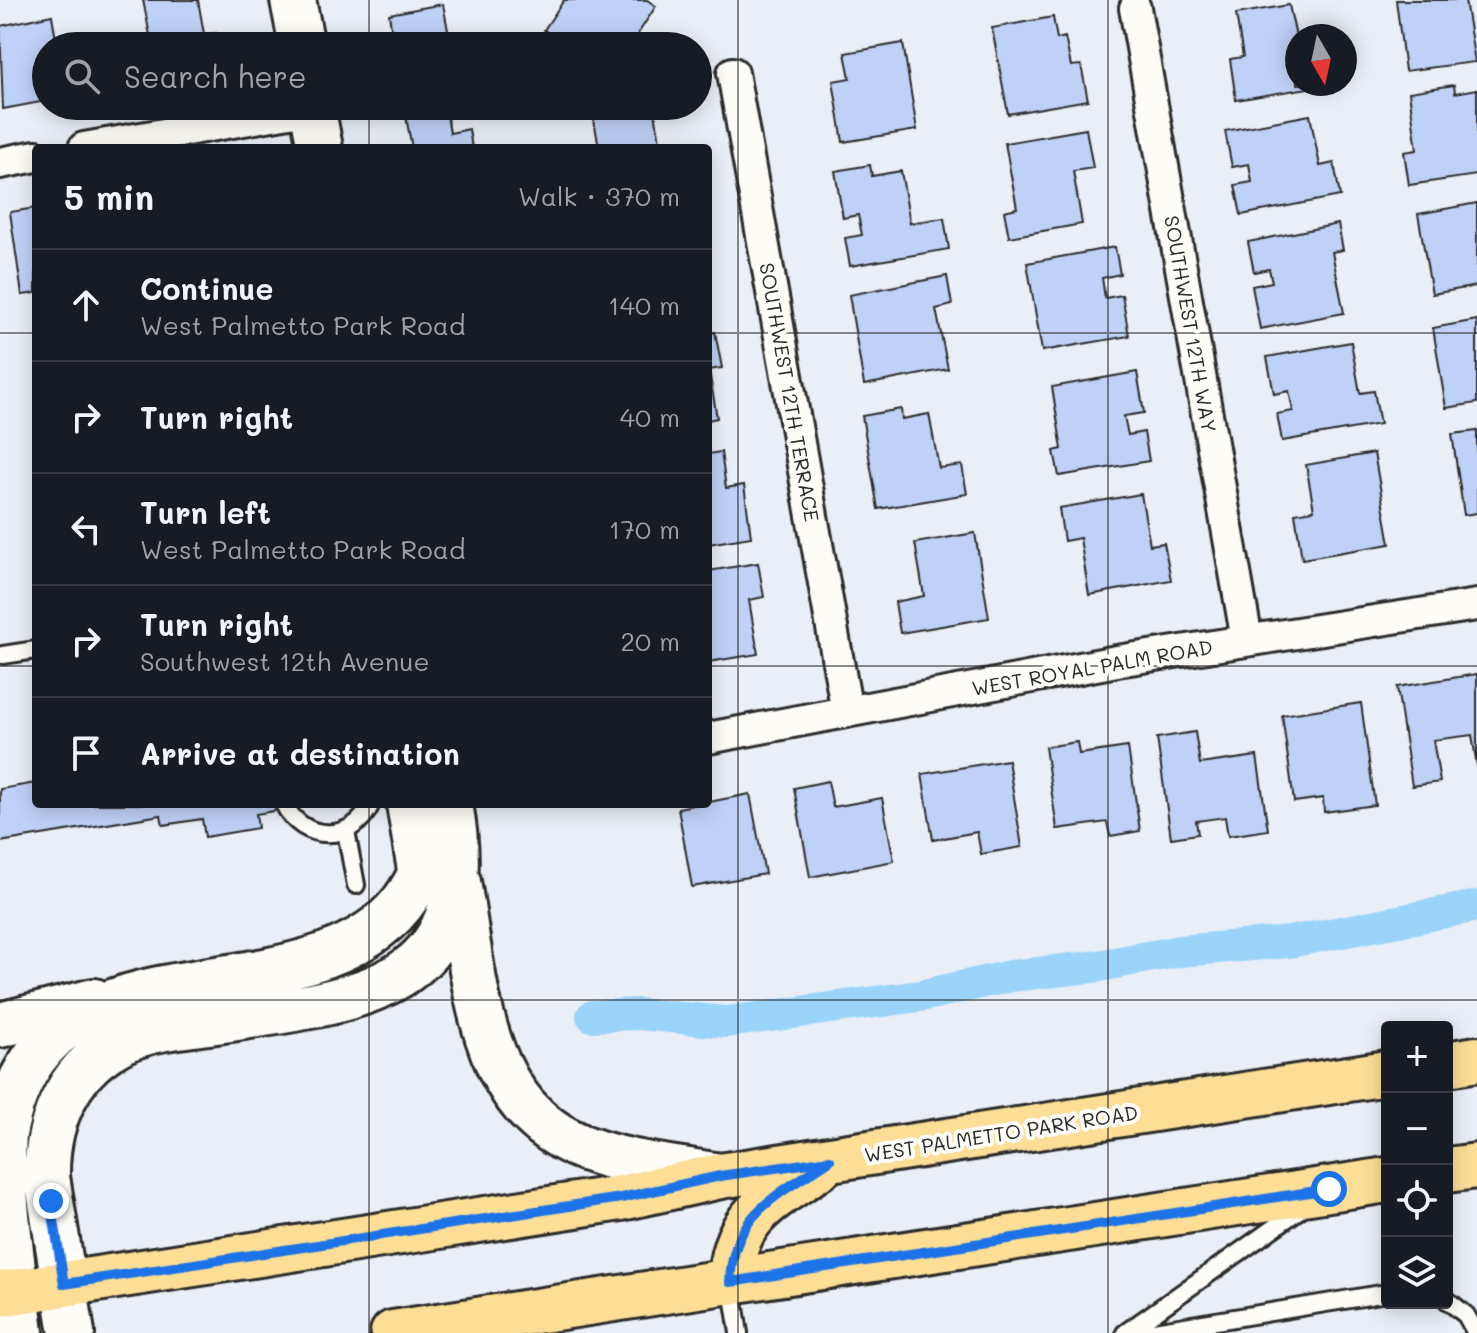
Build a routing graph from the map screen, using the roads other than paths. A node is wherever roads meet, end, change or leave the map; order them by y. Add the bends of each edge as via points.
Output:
1 (293, 0) edge
2 (1135, 8) dead end
3 (299, 32) edge
4 (733, 73) dead end
5 (315, 121) edge
6 (118, 144) edge
7 (32, 157) edge
8 (0, 163) edge
9 (1477, 605) edge
10 (1247, 640) junction
11 (32, 651) edge
12 (3, 655) dead end
13 (847, 712) junction
14 (712, 737) edge
15 (287, 808) edge
16 (369, 808) edge
17 (411, 808) edge
18 (447, 808) edge
19 (346, 831) junction
20 (439, 876) junction
21 (356, 885) dead end
22 (124, 995) junction
23 (0, 1025) edge
24 (1477, 1059) edge
25 (1453, 1063) edge
26 (1381, 1074) edge
27 (830, 1160) junction
28 (1477, 1166) edge
29 (1453, 1169) edge
30 (720, 1176) junction
31 (1381, 1181) edge
32 (1329, 1189) junction
33 (730, 1282) junction
34 (64, 1284) junction
35 (1381, 1294) edge
36 (1453, 1305) edge
37 (13, 1306) edge
38 (72, 1333) edge
39 (393, 1333) edge
40 (739, 1333) edge
41 (1125, 1333) edge
42 (1142, 1333) edge
43 (1476, 1333) edge

1 - 3 street
2 - 10 street, SOUTHWEST 12TH WAY
4 - 13 street, SOUTHWEST 12TH TERRACE
5 - 6 street
7 - 8 street
9 - 10 street, WEST ROYAL PALM ROAD
10 - 13 street, WEST ROYAL PALM ROAD
11 - 12 lane
13 - 14 street, WEST ROYAL PALM ROAD
15 - 19 lane via 300,826 314,833
16 - 19 lane
17 - 20 street
18 - 20 street
19 - 21 lane
20 - 22 street via 374,930 332,953
20 - 30 street via 490,1051 513,1095 546,1128 599,1153
20 - 34 street via 447,914 428,951 376,990 330,1004 150,1032 127,1039 83,1072 63,1097 46,1151
22 - 23 street
22 - 37 street via 63,1030 25,1075 12,1103 2,1169
24 - 25 main road
26 - 27 main road, WEST PALMETTO PARK ROAD
27 - 30 main road, WEST PALMETTO PARK ROAD
27 - 33 main road via 743,1227
28 - 29 main road
30 - 34 main road, WEST PALMETTO PARK ROAD via 621,1198
31 - 32 main road
32 - 33 main road
32 - 41 lane
33 - 39 main road
33 - 40 lane
34 - 37 main road, WEST PALMETTO PARK ROAD
34 - 38 street
35 - 42 lane
36 - 43 lane

